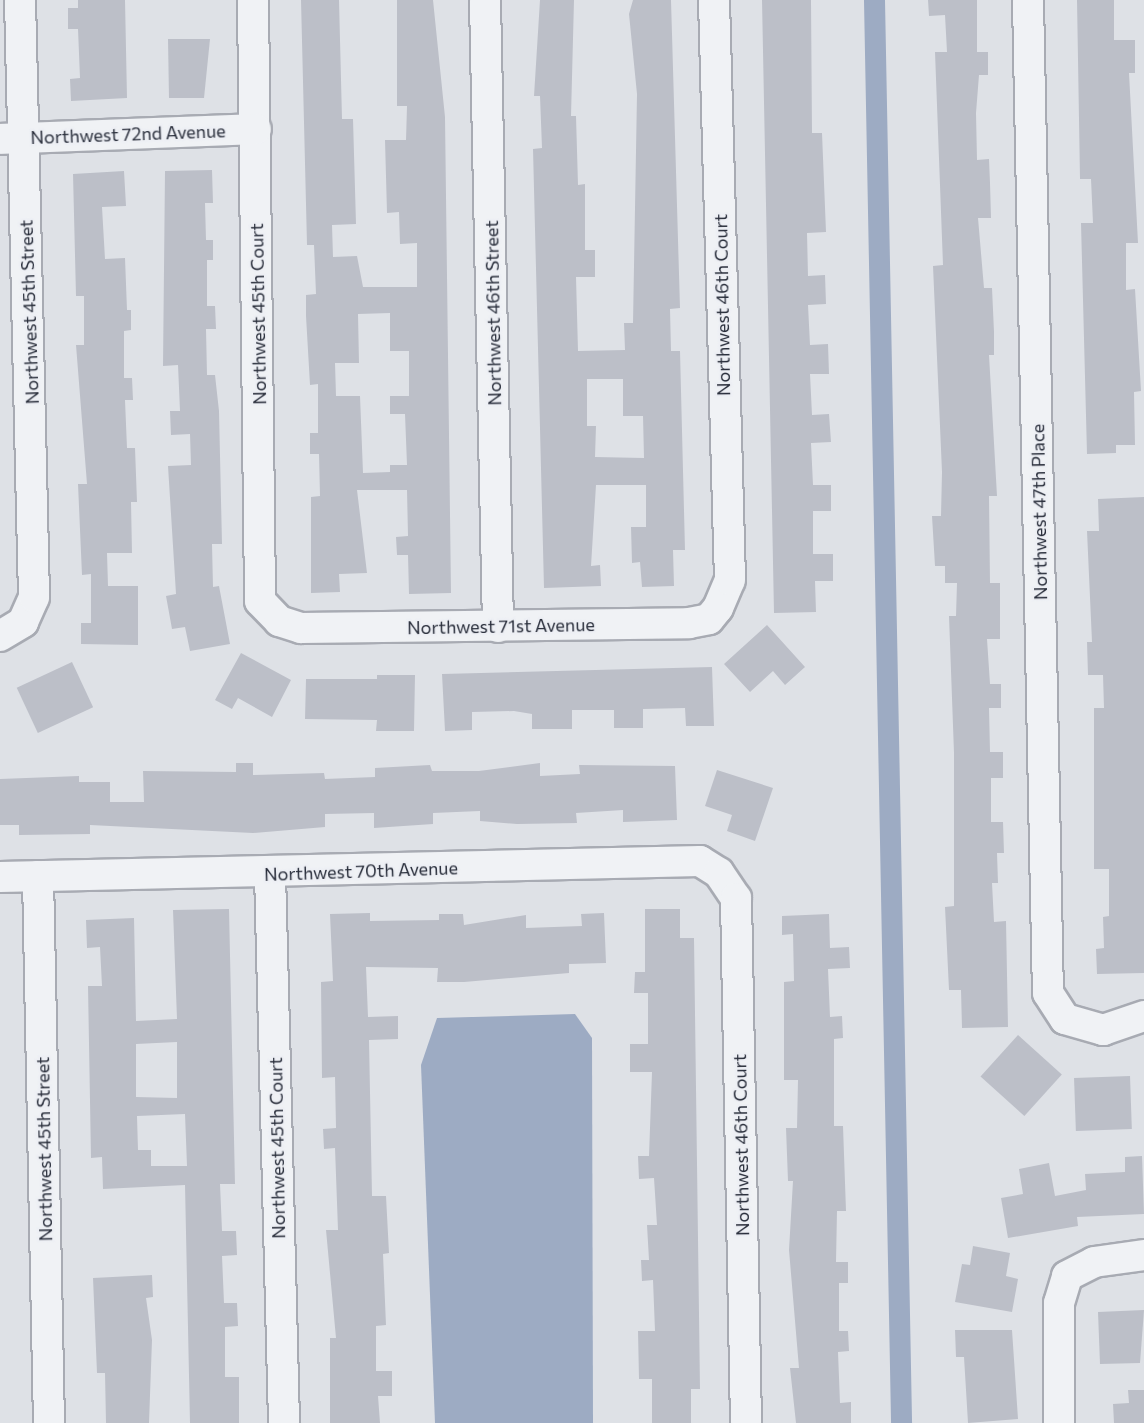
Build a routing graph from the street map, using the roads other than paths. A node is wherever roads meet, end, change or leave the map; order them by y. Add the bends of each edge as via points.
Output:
1 (20, 0) edge
2 (253, 0) edge
3 (485, 0) edge
4 (714, 0) edge
5 (1028, 0) edge
6 (256, 129) junction
7 (11, 138) edge
8 (718, 608) joint
9 (279, 621) joint
10 (498, 627) junction
11 (11, 629) edge
12 (270, 873) junction
13 (719, 873) joint
14 (38, 876) junction
15 (0, 877) edge
16 (1144, 1016) edge
17 (1144, 1255) edge
18 (49, 1423) edge
19 (284, 1423) edge
20 (746, 1423) edge
21 (1059, 1423) edge

1 - 7 street, Northwest 45th Street
2 - 6 street, Northwest 45th Court
3 - 10 street, Northwest 46th Street
4 - 8 street, Northwest 46th Court via 730,580
5 - 16 street, Northwest 47th Place via 1048,993 1065,1019 1103,1030
6 - 7 street, Northwest 72nd Avenue
6 - 9 street, Northwest 45th Court via 260,601
7 - 11 street, Northwest 45th Street via 34,597
8 - 10 street, Northwest 71st Avenue via 709,619 689,623
9 - 10 street, Northwest 71st Avenue via 301,628
12 - 13 street, Northwest 70th Avenue via 699,861
12 - 14 street, Northwest 70th Avenue
12 - 19 street, Northwest 45th Court
13 - 20 street, Northwest 46th Court via 736,898
14 - 15 street, Northwest 70th Avenue
14 - 18 street, Northwest 45th Street
17 - 21 street via 1094,1262 1067,1276 1059,1303

